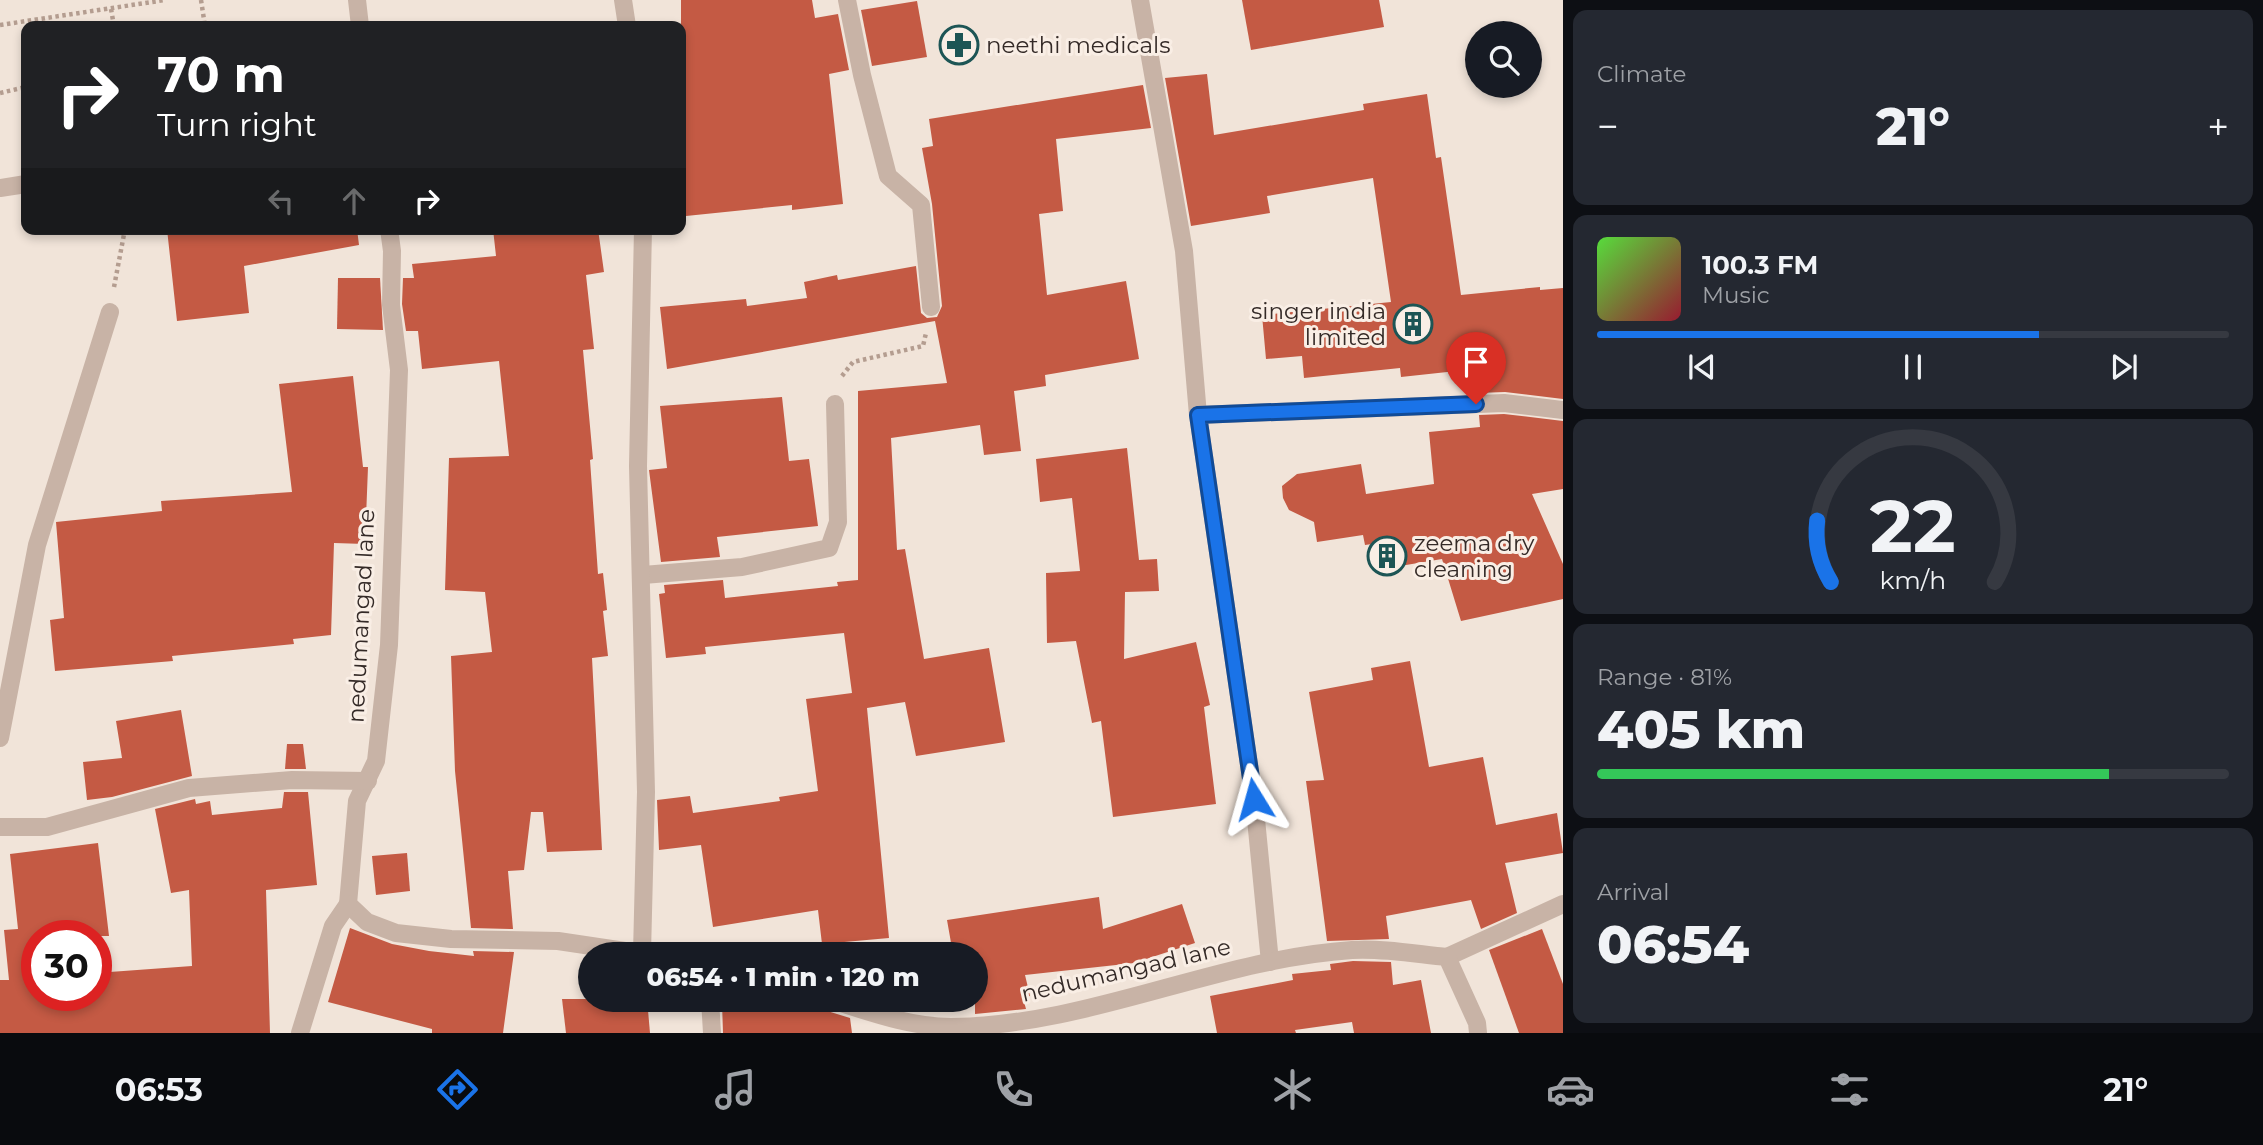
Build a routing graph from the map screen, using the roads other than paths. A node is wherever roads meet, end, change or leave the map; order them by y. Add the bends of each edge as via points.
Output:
1 (357, 0) edge
2 (623, 0) edge
3 (847, 0) edge
4 (1140, 0) edge
5 (359, 21) edge
6 (626, 21) edge
7 (21, 185) edge
8 (0, 188) edge
9 (390, 235) edge
10 (643, 235) edge
11 (931, 307) road end
12 (110, 312) dead end
13 (835, 404) road end
14 (1563, 410) edge
15 (1198, 415) junction
16 (643, 575) junction
17 (0, 738) edge
18 (368, 781) junction
19 (0, 827) edge
20 (348, 904) junction
21 (1563, 904) edge
22 (643, 942) edge
23 (578, 944) edge
24 (1447, 957) junction
25 (1270, 962) junction
26 (711, 1012) edge
27 (874, 1012) edge
28 (950, 1030) edge
29 (300, 1033) edge
30 (712, 1033) edge
31 (1478, 1033) edge

1 - 5 street
2 - 6 street
3 - 11 street via 888,176 921,205
4 - 15 street via 1185,251
7 - 8 street
9 - 18 street, nedumangad lane via 391,305 399,370 389,645 376,761
10 - 16 street via 638,440
12 - 17 street via 37,545
13 - 16 street via 838,522 829,548 743,567
14 - 15 street via 1504,403
15 - 25 street via 1254,799
16 - 22 street
18 - 19 street via 292,779 190,788 47,827
18 - 20 street, nedumangad lane via 357,801
20 - 23 street via 367,922 396,933
20 - 29 street via 332,926
21 - 24 street
24 - 25 street, nedumangad lane via 1353,950
24 - 31 street
25 - 28 street, nedumangad lane via 1085,1009
26 - 30 street
27 - 28 street, nedumangad lane

